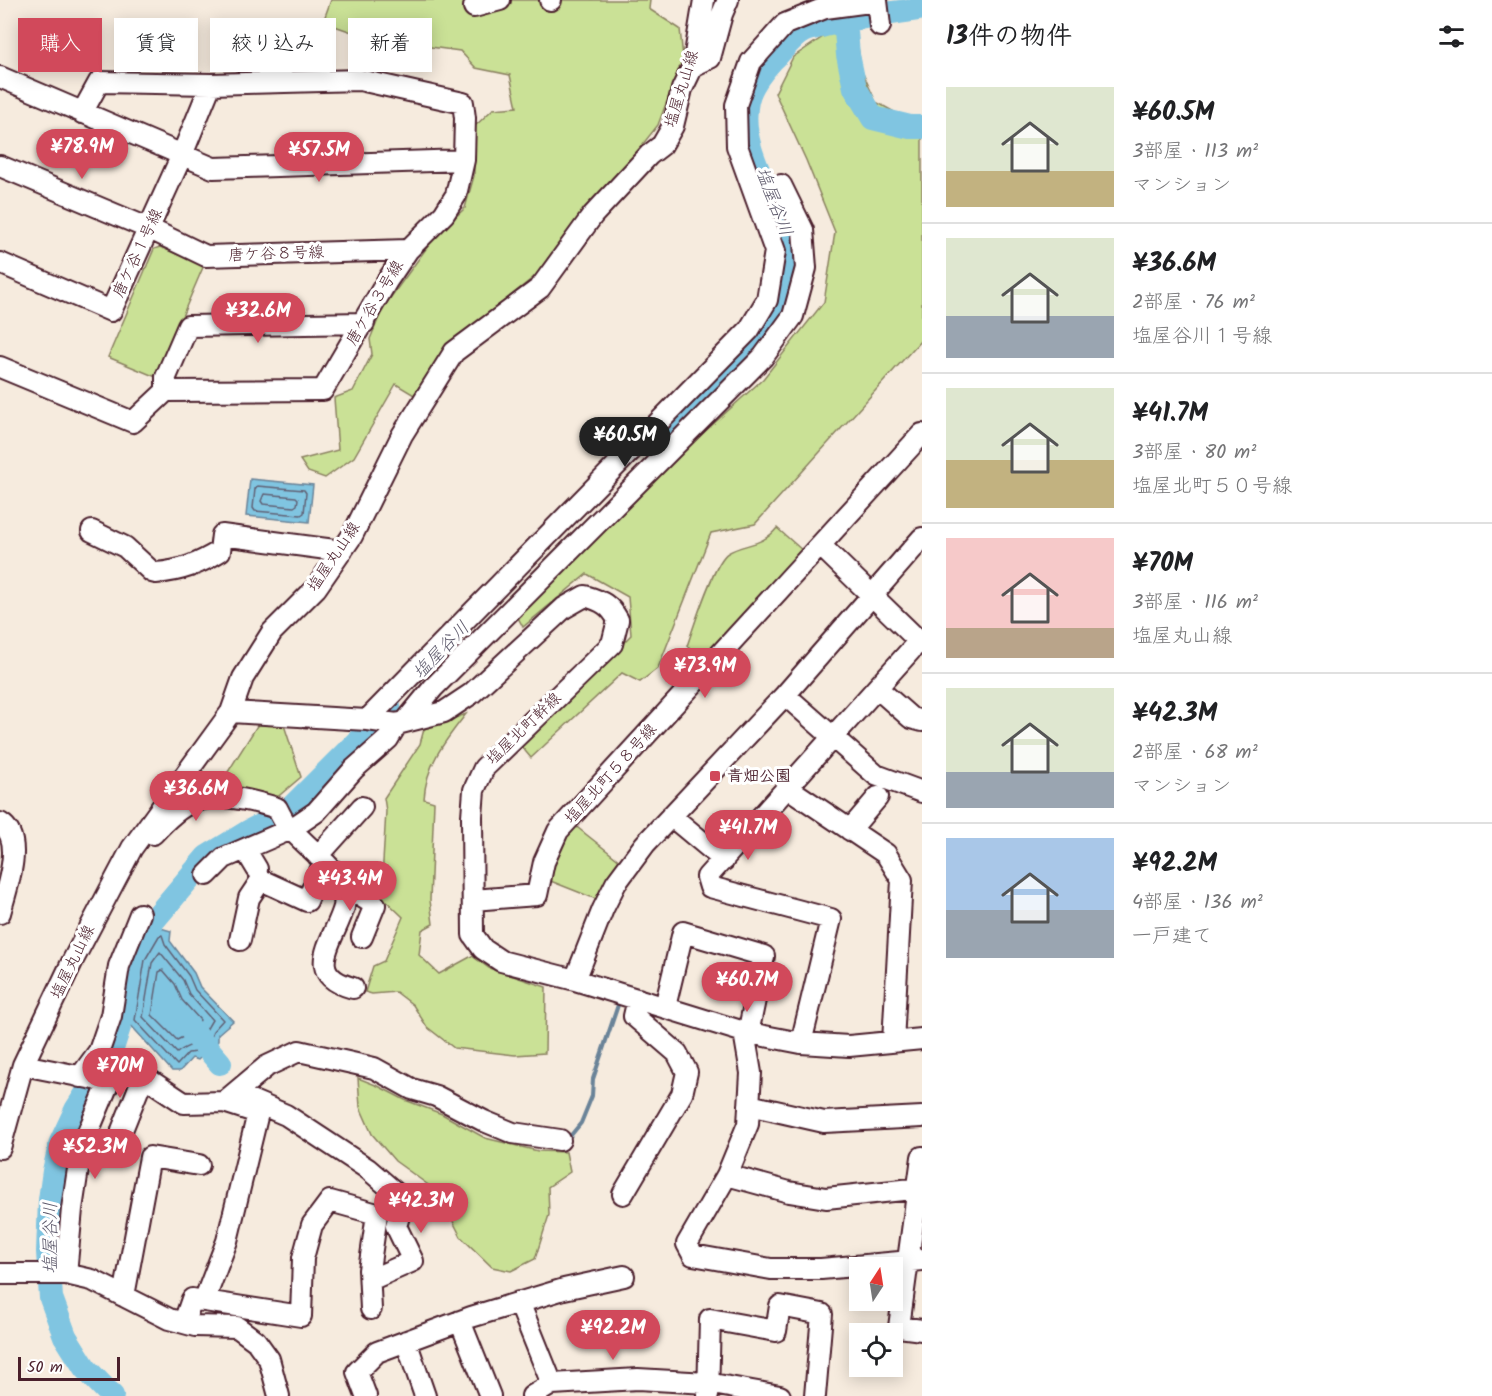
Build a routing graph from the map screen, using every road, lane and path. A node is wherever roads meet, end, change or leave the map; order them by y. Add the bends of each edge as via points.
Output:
1 (500, 0) edge
2 (704, 0) edge
3 (728, 0) edge
4 (474, 8) dead end
5 (880, 26) dead end
6 (693, 66) junction
7 (0, 77) edge
8 (211, 84) junction
9 (82, 112) junction
10 (182, 155) junction
11 (464, 160) junction
12 (0, 166) edge
13 (755, 194) junction
14 (150, 229) junction
15 (408, 250) junction
16 (0, 263) edge
17 (364, 323) junction
18 (0, 367) edge
19 (166, 391) junction
20 (922, 434) edge
21 (92, 531) dead end
22 (922, 538) edge
23 (820, 545) junction
24 (342, 550) junction
25 (870, 595) junction
26 (920, 642) edge
27 (877, 688) junction
28 (785, 695) junction
29 (231, 712) junction
30 (367, 720) junction
31 (922, 721) edge
32 (401, 723) junction
33 (832, 738) junction
34 (788, 788) junction
35 (922, 792) edge
36 (878, 797) dead end
37 (362, 807) dead end
38 (671, 816) junction
39 (285, 821) junction
40 (0, 823) edge
41 (850, 830) junction
42 (132, 848) junction
43 (245, 849) junction
44 (321, 859) junction
45 (724, 860) junction
46 (257, 869) dead end
47 (207, 875) dead end
48 (343, 885) junction
49 (473, 900) junction
50 (0, 913) edge
51 (140, 914) dead end
52 (362, 937) dead end
53 (240, 940) dead end
54 (575, 980) junction
55 (352, 988) dead end
56 (638, 999) junction
57 (665, 1007) junction
58 (744, 1032) junction
59 (922, 1040) edge
60 (893, 1042) junction
61 (801, 1043) junction
62 (23, 1065) junction
63 (102, 1077) junction
64 (230, 1098) junction
65 (749, 1105) junction
66 (922, 1117) edge
67 (122, 1130) dead end
68 (560, 1140) dead end
69 (0, 1148) edge
70 (922, 1157) edge
71 (199, 1165) dead end
72 (726, 1175) junction
73 (920, 1188) edge
74 (623, 1194) dead end
75 (915, 1261) edge
76 (0, 1274) edge
77 (66, 1274) junction
78 (624, 1276) dead end
79 (370, 1280) junction
80 (124, 1296) junction
81 (204, 1301) junction
82 (519, 1302) junction
83 (370, 1309) dead end
84 (460, 1321) junction
85 (183, 1322) junction
86 (922, 1330) edge
87 (406, 1341) junction
88 (552, 1384) junction
89 (582, 1389) edge
90 (707, 1389) edge
91 (279, 1396) edge
92 (366, 1396) edge
93 (425, 1396) edge
94 (490, 1396) edge
95 (532, 1396) edge
96 (780, 1396) edge
97 (815, 1396) edge

1 - 4 street
2 - 6 street, 塩屋丸山線
3 - 6 street via 710,58
5 - 13 street via 877,1 825,8 785,24 751,62 736,105 738,146
6 - 24 street, 塩屋丸山線 via 682,89 674,126 662,145 593,215 540,288 454,352 402,435
7 - 9 street
8 - 9 street via 99,82
8 - 10 street, 唐ケ谷１号線
8 - 11 street, 唐ケ谷３号線 via 360,80 463,103
9 - 10 street
10 - 11 street via 213,168
10 - 14 street, 唐ケ谷１号線
11 - 15 street, 唐ケ谷３号線 via 456,195 444,214
12 - 14 street, 唐ケ谷８号線
13 - 30 street via 776,251 768,300 749,330
13 - 32 street via 781,185 803,230 806,268 793,316 763,357
14 - 15 street, 唐ケ谷８号線 via 206,256
14 - 16 street, 唐ケ谷１号線 via 111,311
15 - 17 street, 唐ケ谷３号線
17 - 19 street, 唐ケ谷３号線 via 323,390
17 - 19 street via 188,326 166,377
18 - 19 street via 133,422
20 - 23 street, 塩屋北町５８号線
21 - 24 street via 125,547 156,573 188,568 207,559 220,551 222,536
22 - 25 street
23 - 25 street
23 - 49 street, 塩屋北町５８号線 via 558,831 544,862 537,895
24 - 29 street, 塩屋丸山線 via 316,588 272,632 243,678
25 - 26 street
25 - 28 street
26 - 27 street
27 - 31 street via 911,718
27 - 33 street
28 - 33 street
28 - 38 street
29 - 30 street, 塩屋北町幹線
29 - 42 street, 塩屋丸山線
30 - 32 street, 塩屋北町幹線
32 - 39 street via 316,812
32 - 49 street, 塩屋北町幹線 via 444,712 471,694 564,608 585,596 604,601 618,620 612,644 484,768 474,790
33 - 34 street
33 - 35 street via 876,775
34 - 41 street
34 - 45 street
36 - 41 street
37 - 44 street
38 - 45 street
38 - 54 street via 616,883
39 - 42 street via 227,797 193,802 165,821 141,847
39 - 43 street
39 - 44 street
40 - 50 street via 13,840 13,859
41 - 60 street via 886,854 902,880
42 - 62 street, 塩屋丸山線
43 - 46 street
43 - 47 street via 224,858
44 - 48 street
44 - 53 street via 307,901 261,880 249,898
45 - 61 street via 707,877 710,887 831,919
48 - 52 street via 375,905
48 - 55 street via 344,906 323,958 328,974 337,984
49 - 54 street, 塩屋北町幹線 via 473,935 483,949 501,961
51 - 63 street via 119,966 111,1016 99,1051
54 - 56 street, 塩屋北町幹線
56 - 57 street, 塩屋北町幹線
56 - 74 street via 634,1016 677,1053 687,1072 682,1094
57 - 58 street, 塩屋北町幹線
57 - 58 street via 683,932 764,956 750,1024
58 - 61 street, 塩屋北町幹線
58 - 65 street via 751,1073
59 - 60 street, 塩屋北町幹線
60 - 61 street, 塩屋北町幹線 via 849,1046
62 - 63 street
62 - 69 street, 塩屋丸山線
63 - 64 street via 145,1077 184,1103
63 - 67 street via 147,1089
63 - 77 street via 81,1149
64 - 68 street via 267,1066 299,1051 374,1068 513,1133
64 - 79 street via 286,1114 368,1169 404,1200 396,1226 413,1261
64 - 81 street via 258,1113 227,1241
65 - 66 street via 824,1122
65 - 72 street via 748,1124
70 - 73 street
71 - 80 street via 149,1149
72 - 73 street via 826,1198
72 - 75 street via 687,1244 693,1256 771,1269
73 - 75 street
75 - 86 street via 899,1327
76 - 77 street
77 - 80 street via 92,1280
78 - 82 street
79 - 81 street via 377,1214 330,1201 312,1225 303,1258 301,1316
79 - 83 street
80 - 85 street
81 - 85 street via 192,1299
82 - 84 street
82 - 88 street
84 - 87 street
84 - 94 street
85 - 91 street via 237,1327 256,1341 269,1359
87 - 92 street via 376,1352 357,1372
87 - 93 street
88 - 89 street
88 - 95 street
89 - 90 street via 638,1379
90 - 96 street
90 - 97 street via 705,1313 776,1331 780,1306 822,1314

